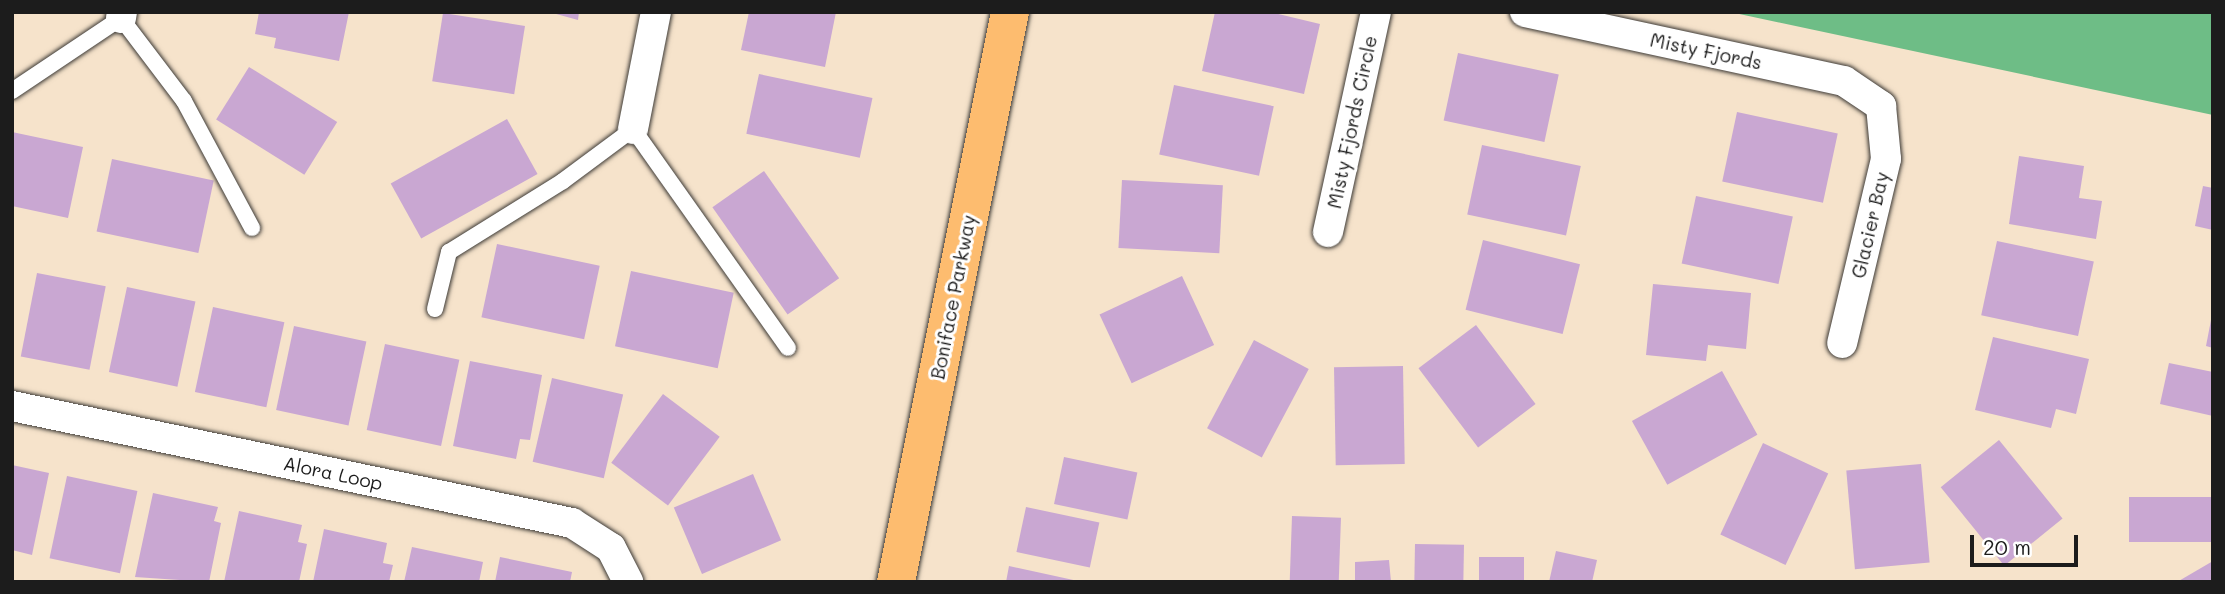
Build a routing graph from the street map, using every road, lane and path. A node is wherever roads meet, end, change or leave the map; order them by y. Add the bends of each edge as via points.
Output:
1 (656, 12) edge
2 (1010, 12) edge
3 (1376, 12) edge
4 (1525, 12) edge
5 (122, 15) edge
6 (12, 91) edge
7 (1881, 106) joint
8 (633, 130) junction
9 (252, 228) dead end
10 (1328, 232) dead end
11 (435, 309) dead end
12 (1842, 343) dead end
13 (788, 348) dead end
14 (12, 406) edge
15 (628, 582) edge
16 (896, 582) edge

1 - 8 street
2 - 16 main road, Boniface Parkway
3 - 10 street, Misty Fjords Circle
4 - 7 street, Misty Fjords via 1844,81
5 - 6 lane
5 - 9 lane via 184,101
7 - 12 street, Glacier Bay via 1886,159
8 - 11 lane via 563,181 449,252
8 - 13 lane
14 - 15 street, Alora Loop via 572,523 611,548

